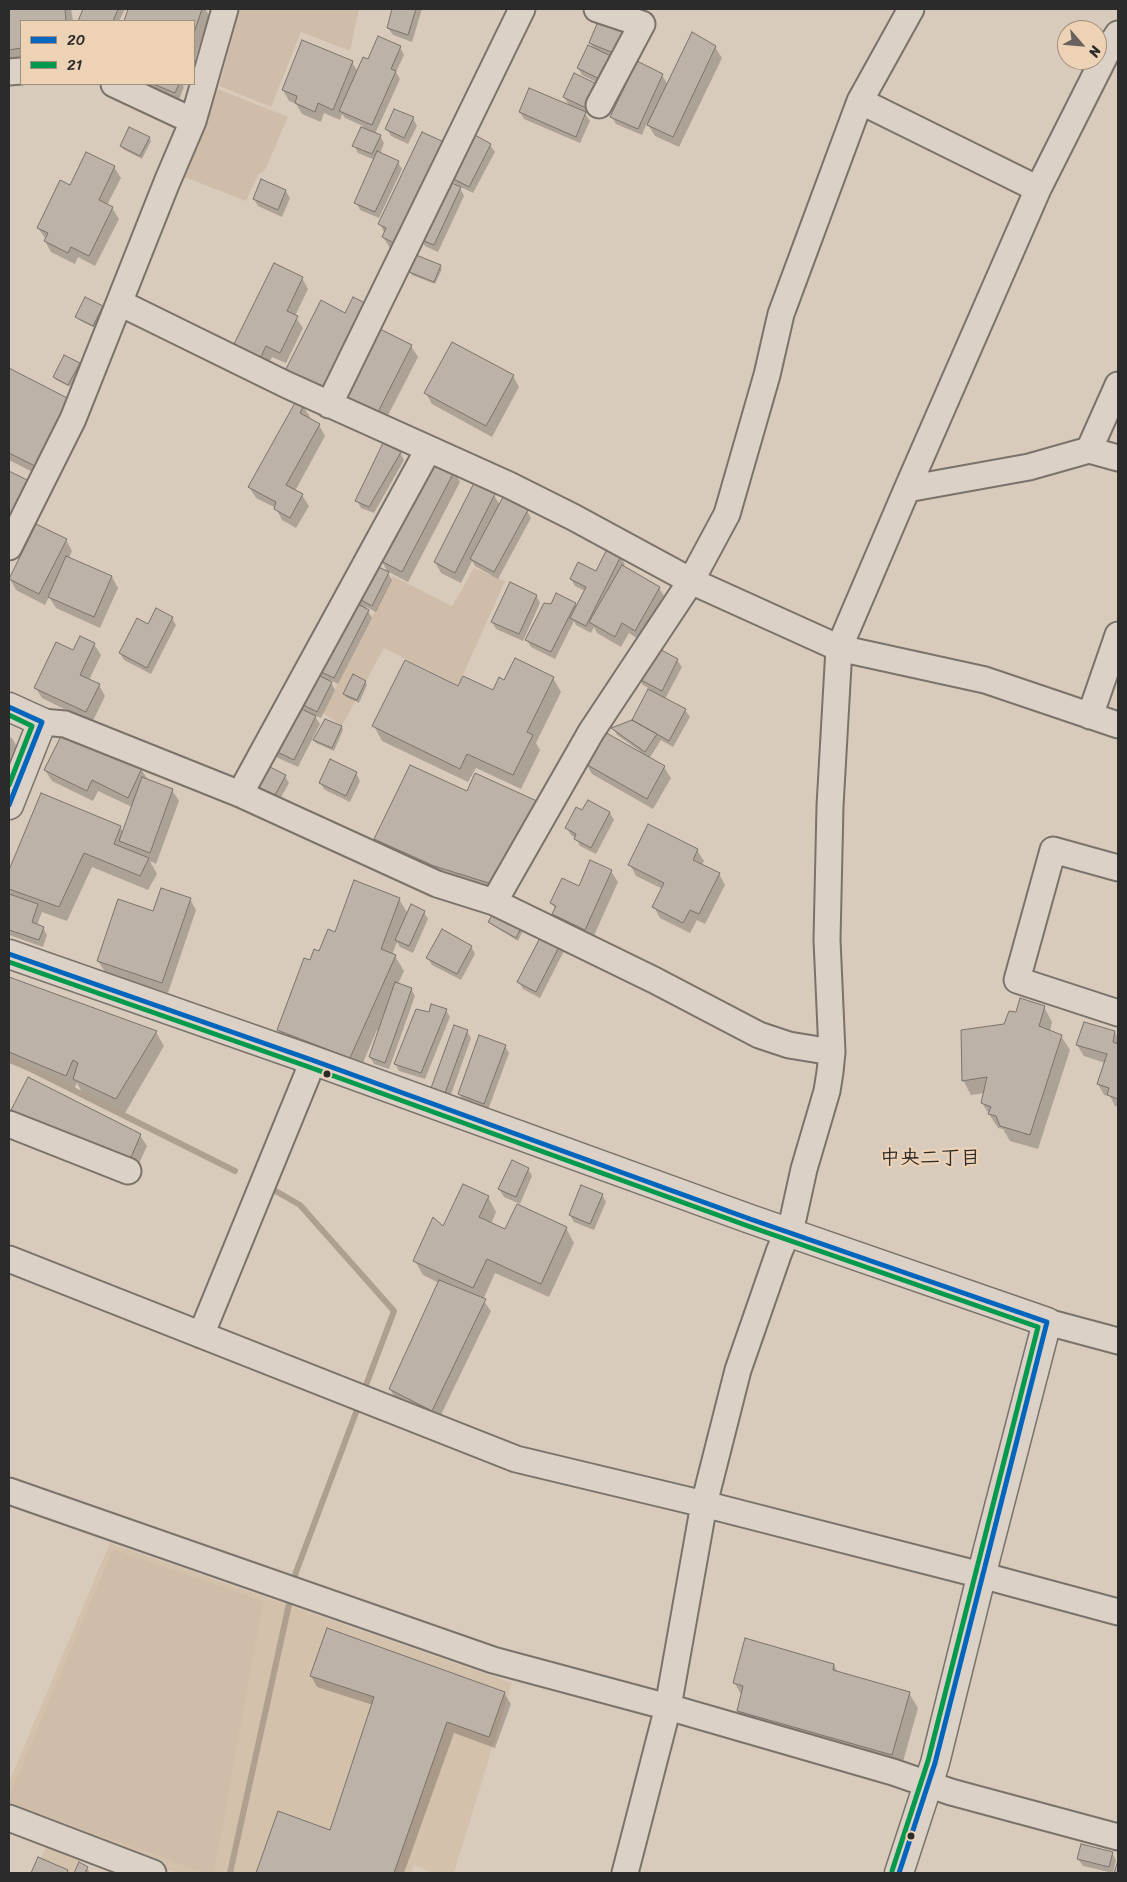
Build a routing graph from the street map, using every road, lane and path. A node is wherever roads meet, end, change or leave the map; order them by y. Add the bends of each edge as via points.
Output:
1 (225, 9) edge
2 (522, 9) edge
3 (597, 9) edge
4 (911, 9) edge
5 (646, 16) edge
6 (1115, 43) edge
7 (116, 85) edge
8 (860, 102) junction
9 (599, 105) dead end
10 (193, 121) junction
11 (1038, 189) junction
12 (120, 303) junction
13 (1118, 385) edge
14 (329, 405) junction
15 (428, 450) junction
16 (1089, 450) junction
17 (1118, 458) edge
18 (907, 489) junction
19 (9, 547) edge
20 (691, 581) junction
21 (1118, 635) edge
22 (839, 648) junction
23 (9, 707) edge
24 (1090, 716) junction
25 (42, 722) junction
26 (1118, 725) edge
27 (240, 794) junction
28 (9, 805) edge
29 (1118, 868) edge
30 (494, 902) junction
31 (9, 954) edge
32 (1118, 1013) edge
33 (832, 1052) junction
34 (312, 1060) junction
35 (9, 1124) edge
36 (128, 1171) dead end
37 (788, 1232) junction
38 (9, 1259) edge
39 (1047, 1322) junction
40 (201, 1335) junction
41 (1118, 1341) edge
42 (9, 1491) edge
43 (704, 1504) junction
44 (981, 1575) junction
45 (1118, 1612) edge
46 (668, 1707) junction
47 (928, 1785) junction
48 (9, 1818) edge
49 (1118, 1837) edge
50 (153, 1873) edge
51 (625, 1873) edge
52 (899, 1873) edge

1 - 10 street
2 - 14 street
3 - 5 street
4 - 8 street
5 - 9 street
6 - 11 street
7 - 10 street
8 - 11 street
8 - 20 street via 782,314 727,514
10 - 12 street
11 - 18 street
12 - 14 street
12 - 19 street via 73,419
13 - 16 street
14 - 15 street
15 - 20 street via 574,517
15 - 27 street
16 - 17 street
16 - 18 street via 1029,467
18 - 22 street
20 - 22 street
20 - 30 street via 591,732
21 - 24 street
22 - 24 street via 985,680
22 - 33 street via 830,806 828,930
23 - 25 main road
24 - 26 street
25 - 27 street via 65,724
25 - 28 main road
27 - 30 street via 437,884
29 - 32 street via 1053,850 1017,980
30 - 33 street via 759,1035 789,1045
31 - 34 main road
33 - 37 street via 827,1091
34 - 37 main road
34 - 40 street
35 - 36 street
37 - 39 main road
37 - 43 street via 738,1370
38 - 40 street
39 - 41 street
39 - 44 main road
40 - 43 street via 516,1459
42 - 46 street via 493,1660
43 - 44 street
43 - 46 street
44 - 45 street
44 - 47 main road
46 - 47 street
46 - 51 street
47 - 49 street
47 - 52 main road
48 - 50 street

